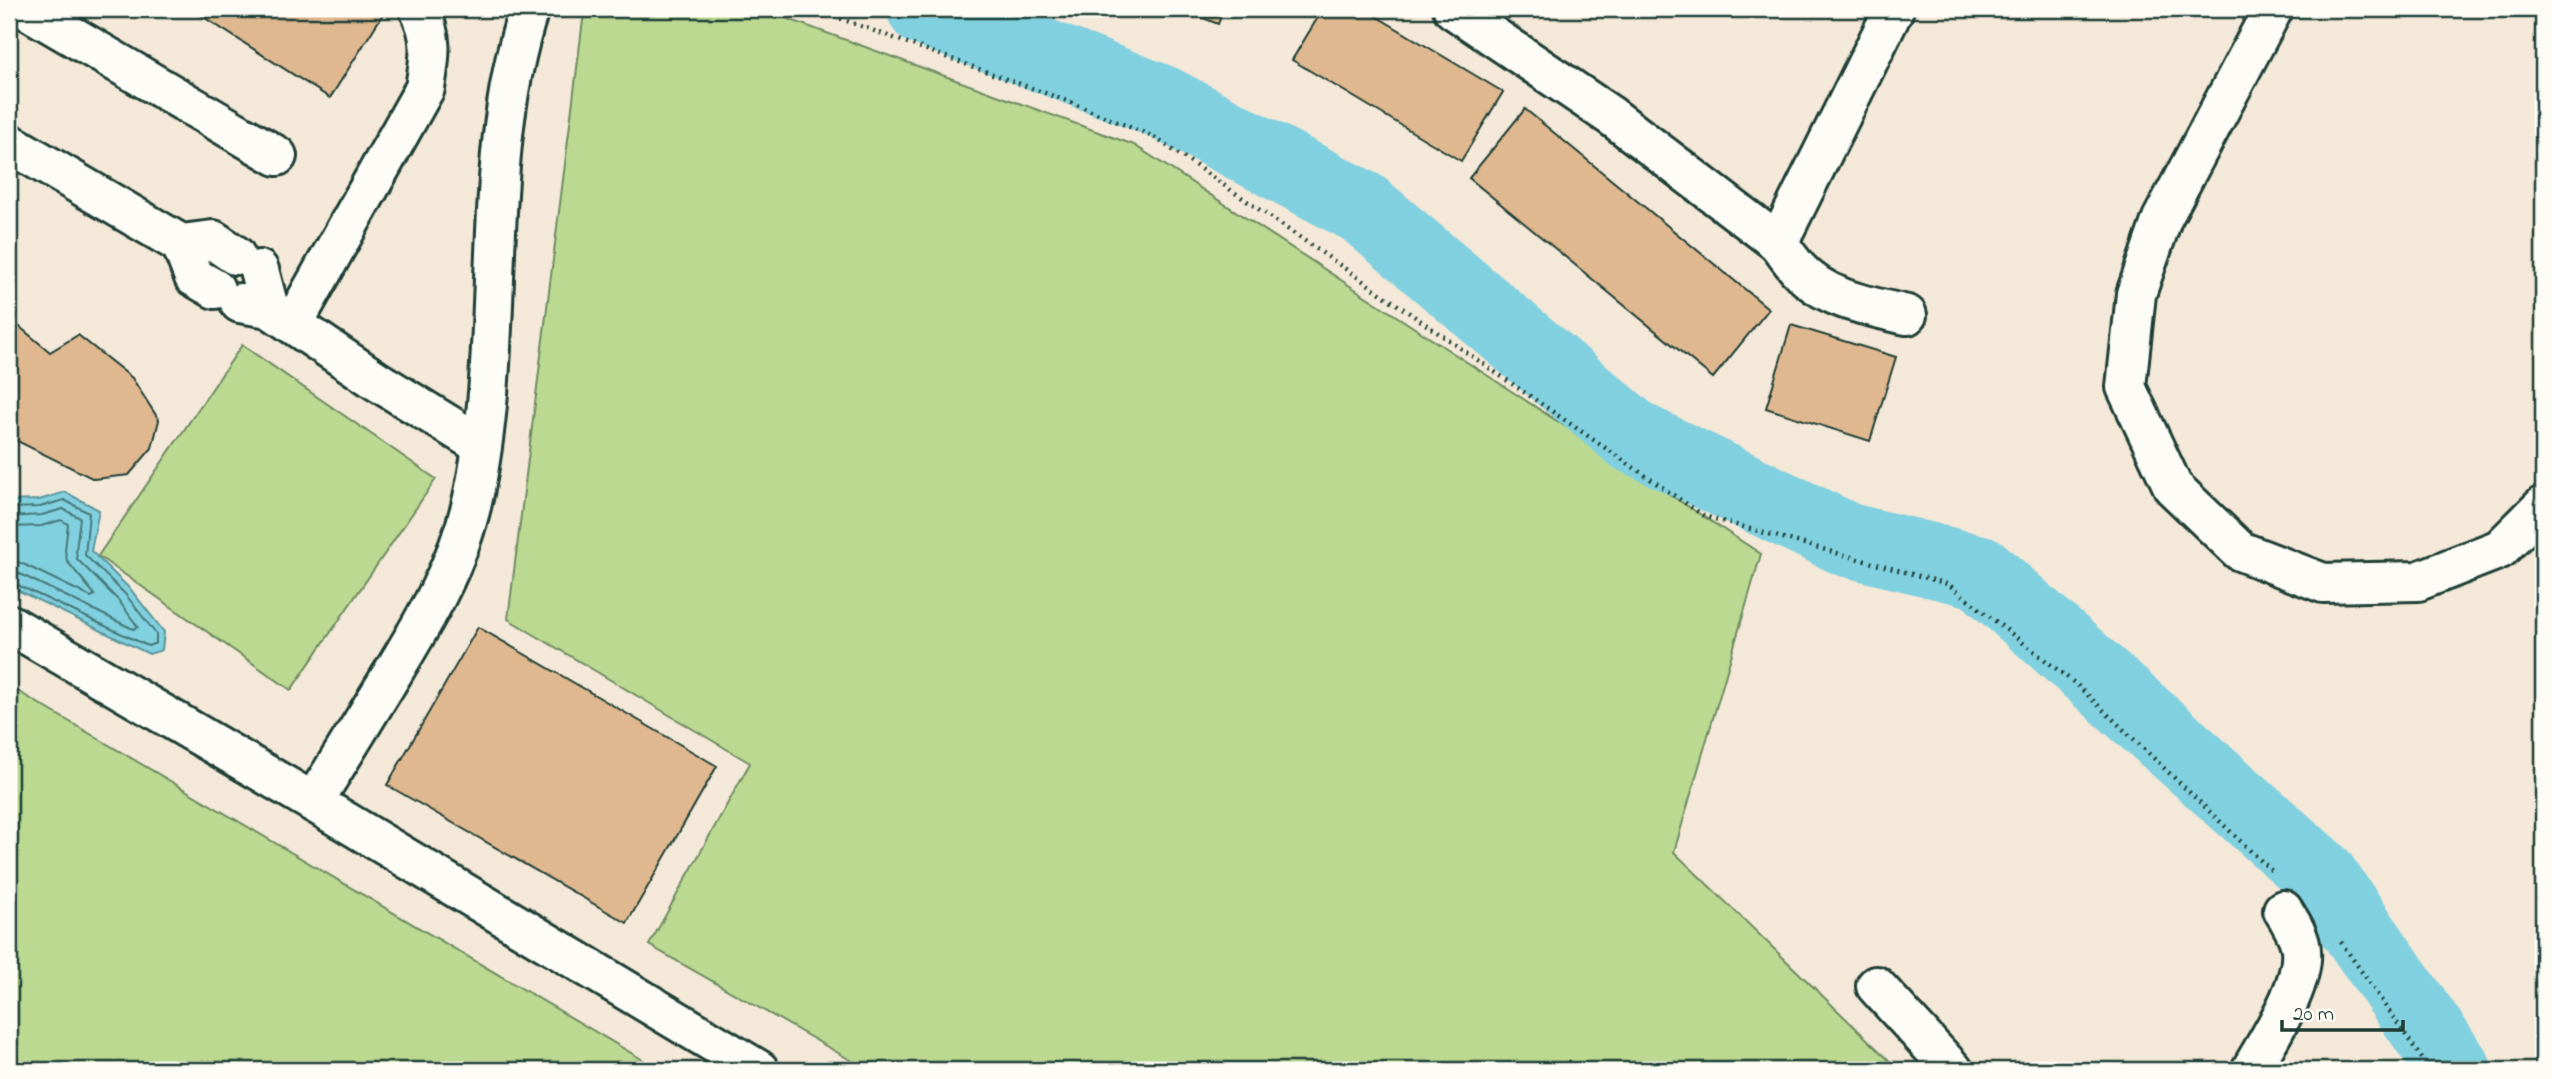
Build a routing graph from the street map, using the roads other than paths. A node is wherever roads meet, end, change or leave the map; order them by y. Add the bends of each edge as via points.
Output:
1 (26, 9) edge
2 (419, 9) edge
3 (529, 9) edge
4 (1453, 9) edge
5 (1894, 9) edge
6 (2273, 9) edge
7 (1494, 20) edge
8 (9, 143) edge
9 (277, 156) dead end
10 (1778, 243) junction
11 (181, 244) junction
12 (254, 306) junction
13 (1907, 316) dead end
14 (481, 445) junction
15 (2543, 506) edge
16 (9, 624) edge
17 (313, 802) junction
18 (2283, 896) road end
19 (1876, 986) dead end
20 (759, 1070) edge
21 (1953, 1070) edge
22 (2251, 1070) edge

1 - 9 street
2 - 12 street via 429,28 425,88
3 - 14 street via 504,121
4 - 7 street
5 - 10 street
6 - 15 street via 2162,219 2136,294 2126,387 2173,487 2240,551 2323,583 2418,581 2500,549
7 - 10 street
8 - 11 street
10 - 13 street via 1800,271 1824,290
11 - 12 street via 194,277
11 - 12 street via 213,240 247,262
12 - 14 street
14 - 17 street via 473,499 446,581
16 - 17 street
17 - 20 street
18 - 22 street via 2301,947 2298,970 2293,994
19 - 21 street

